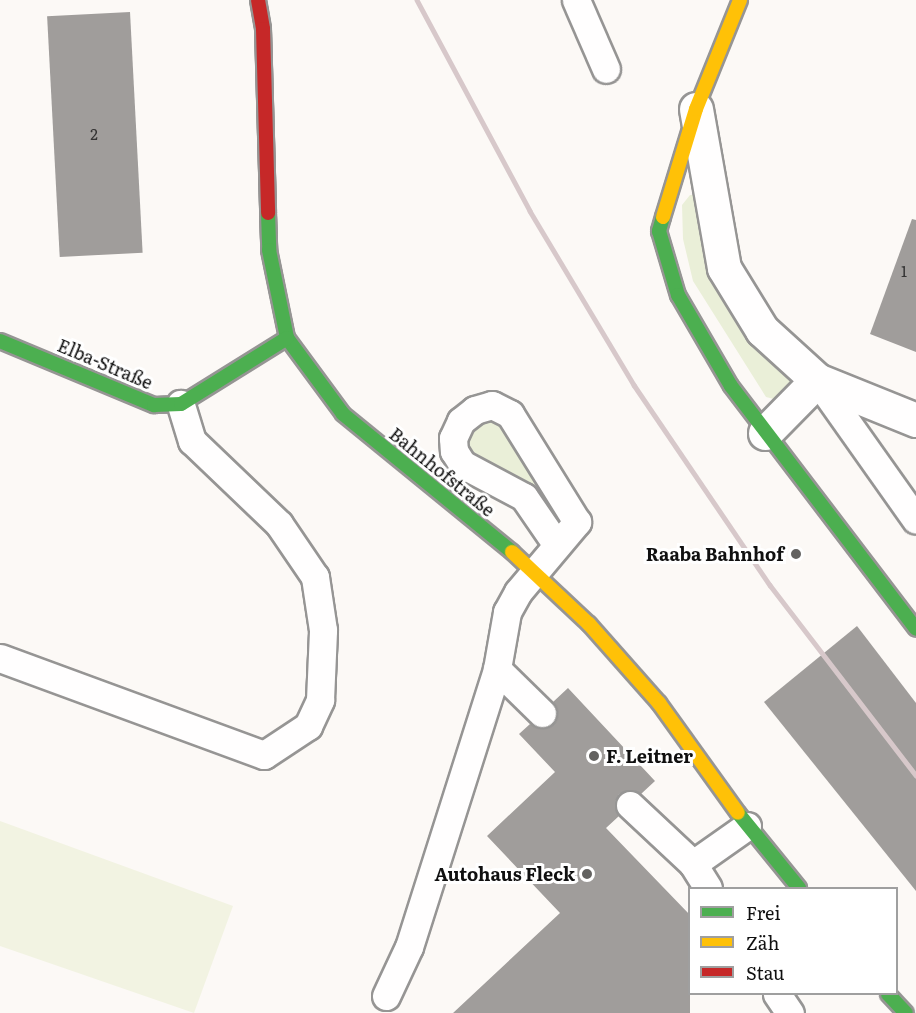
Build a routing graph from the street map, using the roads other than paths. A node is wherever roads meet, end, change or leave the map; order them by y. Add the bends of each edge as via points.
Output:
1 (258, 0) edge
2 (576, 0) edge
3 (740, 0) edge
4 (606, 69) dead end
5 (696, 109) junction
6 (287, 338) junction
7 (0, 341) edge
8 (817, 380) junction
9 (181, 404) junction
10 (916, 420) edge
11 (765, 433) junction
12 (916, 520) edge
13 (557, 545) junction
14 (536, 571) junction
15 (916, 629) edge
16 (0, 658) edge
17 (497, 669) junction
18 (542, 713) dead end
19 (630, 805) dead end
20 (747, 826) junction
21 (693, 864) junction
22 (707, 887) edge
23 (798, 887) edge
24 (778, 995) edge
25 (890, 995) edge
26 (386, 996) dead end
27 (789, 1013) edge
28 (906, 1013) edge

1 - 6 street, Bahnhofstraße via 263,29 269,250
2 - 4 lane
3 - 5 street
5 - 8 street via 724,268 762,330
5 - 11 street via 659,231 678,295 731,386
6 - 9 street
6 - 14 street, Bahnhofstraße via 344,414
7 - 9 street, Elba-Straße via 154,405
8 - 10 street
8 - 11 street
8 - 12 lane
9 - 16 lane via 192,441 279,524 315,577 323,630 322,665 320,700 308,726 264,755
11 - 15 street
13 - 13 lane via 577,522 510,414 492,405 475,410 461,421 453,438 458,457 474,473 524,497
13 - 14 lane
14 - 17 lane via 507,612
14 - 20 street, Bahnhofstraße via 659,703
17 - 18 lane
17 - 26 lane via 409,947
19 - 21 lane
20 - 21 lane
20 - 23 street, Bahnhofstraße
21 - 22 lane
24 - 27 lane
25 - 28 street

